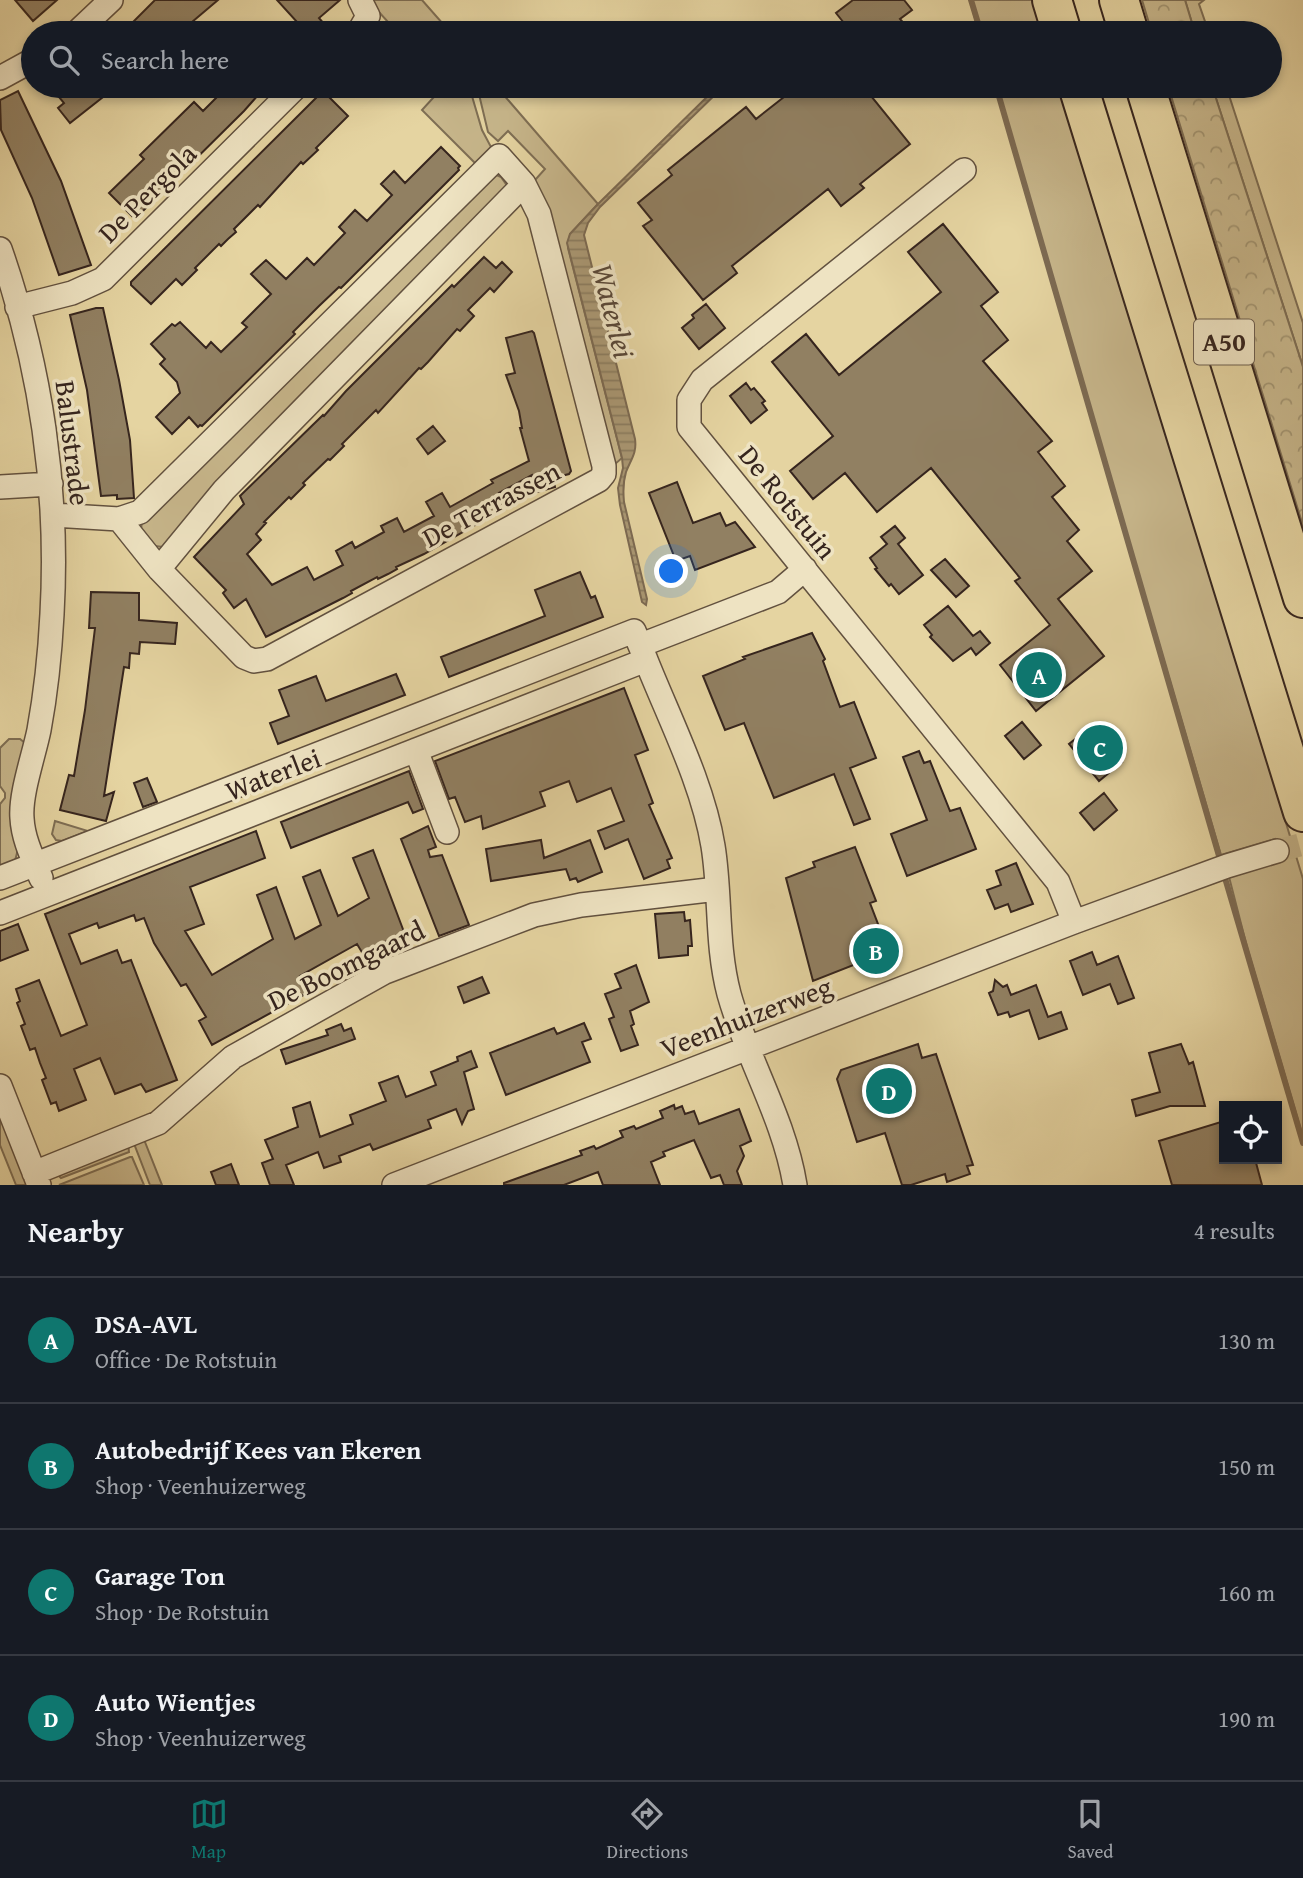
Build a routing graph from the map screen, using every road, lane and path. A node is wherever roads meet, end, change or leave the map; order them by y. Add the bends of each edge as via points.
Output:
1 (111, 0) edge
2 (360, 0) edge
3 (1052, 0) edge
4 (1119, 0) edge
5 (89, 21) edge
6 (365, 21) edge
7 (1058, 21) edge
8 (1125, 21) edge
9 (21, 67) edge
10 (0, 78) edge
11 (286, 98) edge
12 (1082, 98) edge
13 (1149, 98) edge
14 (964, 170) dead end
15 (524, 184) junction
16 (0, 249) edge
17 (17, 307) junction
18 (51, 484) junction
19 (0, 487) edge
20 (53, 515) junction
21 (119, 519) junction
22 (159, 569) junction
23 (804, 569) junction
24 (1303, 598) edge
25 (643, 653) junction
26 (416, 750) junction
27 (1303, 812) edge
28 (447, 832) dead end
29 (1277, 851) tunnel mouth
30 (35, 865) junction
31 (0, 878) edge
32 (717, 889) junction
33 (47, 894) junction
34 (0, 913) edge
35 (1074, 922) junction
36 (747, 1048) junction
37 (1, 1092) edge
38 (36, 1179) edge
39 (394, 1185) edge
40 (795, 1185) edge

1 - 5 street
2 - 6 street via 368,16
3 - 7 highway
4 - 8 highway
9 - 10 street
11 - 17 street, De Pergola via 103,279 72,293
12 - 27 highway, A50
13 - 24 highway, A50
14 - 23 street, De Rotstuin via 702,380 689,400 689,427
15 - 21 street, De Terrassen via 499,156 139,512
15 - 22 street via 224,490
15 - 22 street, De Terrassen via 539,214 604,466 599,480 267,659 244,657
16 - 17 street, Balustrade
17 - 18 street, Balustrade via 38,390
18 - 19 street
18 - 20 street, Balustrade
20 - 21 street
20 - 30 street, Balustrade via 54,582 46,685 22,813
21 - 22 street, De Terrassen
23 - 25 street via 778,592
23 - 35 street, De Rotstuin via 1058,882
25 - 26 street, Waterlei
25 - 30 street, Waterlei via 634,631
25 - 32 street via 702,800
26 - 28 street
26 - 33 street, Waterlei
29 - 35 street, Veenhuizerweg
30 - 31 street, Waterlei
30 - 33 street, Balustrade
32 - 36 street via 724,970
32 - 38 street, De Boomgaard via 546,912 385,972 233,1056 158,1123
33 - 34 street, Waterlei
35 - 36 street, Veenhuizerweg
36 - 39 street, Veenhuizerweg
36 - 40 street via 782,1132
37 - 38 street

